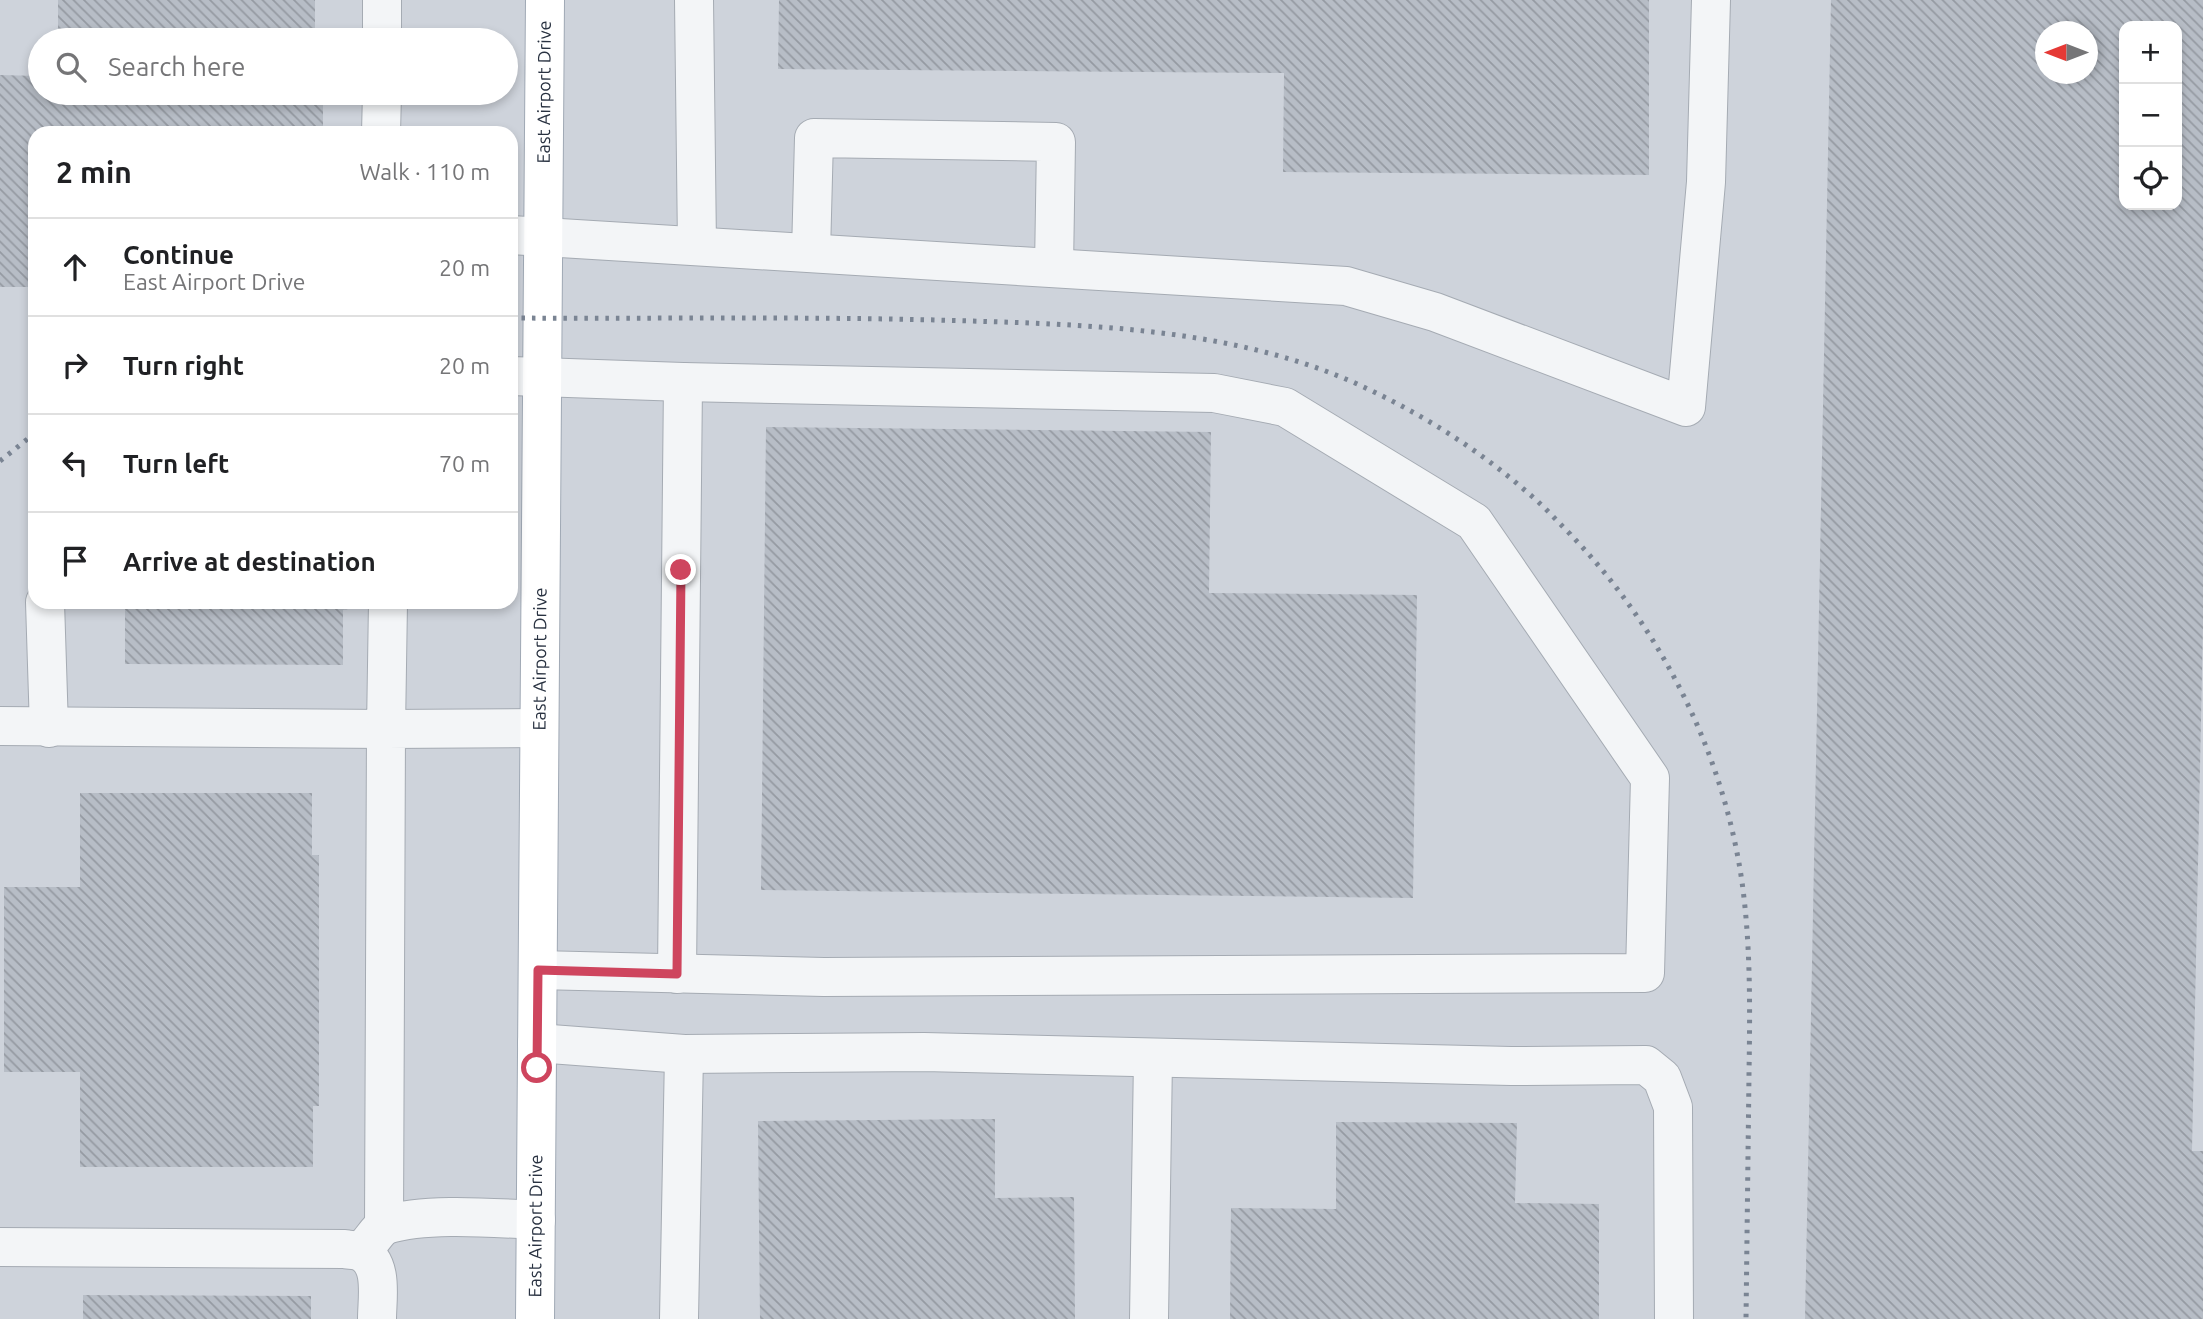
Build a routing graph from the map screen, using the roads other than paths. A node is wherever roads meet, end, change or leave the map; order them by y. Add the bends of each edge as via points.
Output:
1 (383, 0) edge
2 (545, 0) edge
3 (694, 0) edge
4 (1711, 0) edge
5 (382, 28) edge
6 (382, 105) edge
7 (381, 126) edge
8 (527, 236) edge
9 (697, 246) junction
10 (811, 253) junction
11 (1054, 268) junction
12 (526, 376) edge
13 (683, 382) junction
14 (45, 609) edge
15 (388, 609) edge
16 (0, 726) edge
17 (49, 728) junction
18 (539, 728) junction
19 (386, 729) junction
20 (538, 970) junction
21 (677, 974) junction
22 (537, 1043) junction
23 (684, 1054) junction
24 (1153, 1058) junction
25 (536, 1220) junction
26 (373, 1239) junction
27 (0, 1247) edge
28 (377, 1319) edge
29 (535, 1319) edge
30 (679, 1319) edge
31 (1149, 1319) edge
32 (1674, 1319) edge

1 - 5 lane
2 - 8 main road, East Airport Drive
3 - 9 lane
4 - 11 lane via 1706,182 1686,407 1435,312 1346,286
6 - 7 lane
8 - 9 lane
8 - 12 main road, East Airport Drive
9 - 10 lane
10 - 11 lane
10 - 11 lane via 814,138 1056,142
12 - 13 lane
12 - 18 main road, East Airport Drive
13 - 21 lane
13 - 21 lane via 1214,393 1285,407 1474,522 1650,778 1645,973
14 - 17 lane
15 - 19 lane
16 - 17 lane
17 - 19 lane
18 - 19 lane
18 - 20 main road, East Airport Drive
19 - 26 lane
20 - 21 lane
20 - 22 main road, East Airport Drive
22 - 23 lane
22 - 25 main road, East Airport Drive
23 - 24 lane via 925,1052
23 - 30 lane
24 - 31 lane
24 - 32 lane via 1646,1065 1662,1078 1673,1107
25 - 26 lane via 450,1217
25 - 29 main road, East Airport Drive
26 - 27 lane via 345,1249
26 - 28 lane

